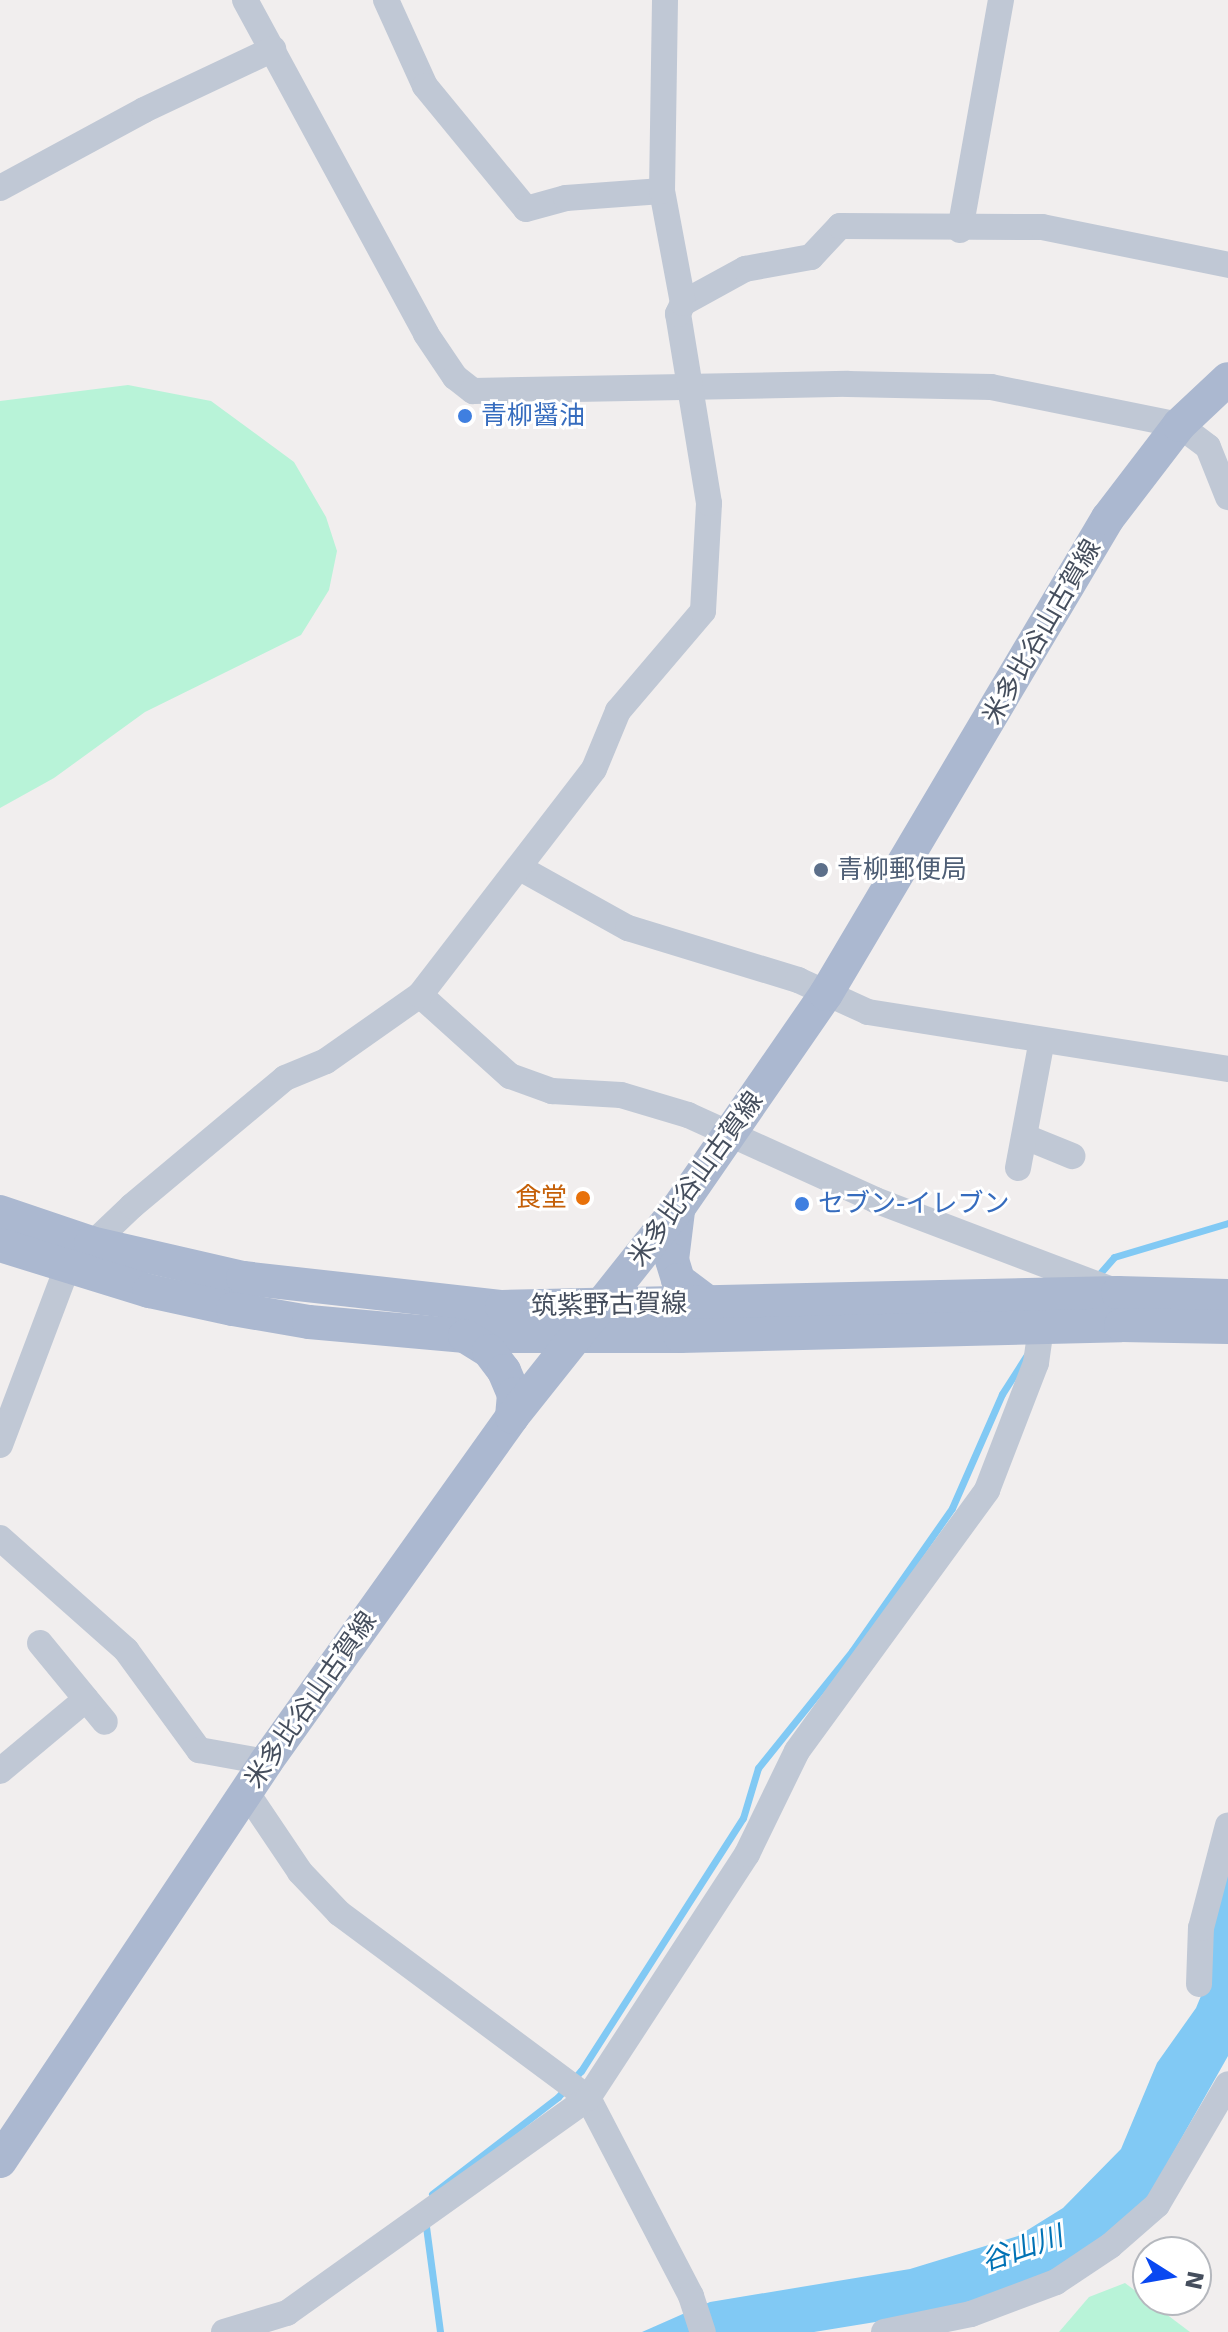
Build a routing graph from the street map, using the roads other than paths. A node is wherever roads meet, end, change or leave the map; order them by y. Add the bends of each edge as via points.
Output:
1 (245, 0) edge
2 (386, 0) edge
3 (665, 0) edge
4 (1001, 0) edge
5 (273, 49) junction
6 (0, 188) edge
7 (662, 191) junction
8 (960, 230) junction
9 (1228, 265) edge
10 (683, 303) junction
11 (1228, 379) edge
12 (692, 388) junction
13 (1179, 425) junction
14 (1228, 497) edge
15 (520, 868) junction
16 (826, 994) junction
17 (420, 995) junction
18 (1042, 1040) junction
19 (1228, 1069) edge
20 (728, 1137) junction
21 (1028, 1138) junction
22 (1072, 1156) dead end
23 (1018, 1168) dead end
24 (679, 1207) junction
25 (0, 1212) edge
26 (91, 1243) junction
27 (0, 1245) edge
28 (67, 1268) junction
29 (1118, 1293) junction
30 (1228, 1296) edge
31 (708, 1303) junction
32 (604, 1305) junction
33 (1041, 1327) junction
34 (1228, 1327) edge
35 (465, 1336) junction
36 (574, 1337) junction
37 (512, 1417) junction
38 (0, 1445) edge
39 (0, 1538) edge
40 (40, 1643) dead end
41 (86, 1699) junction
42 (105, 1722) dead end
43 (266, 1762) junction
44 (0, 1771) edge
45 (247, 1793) junction
46 (1228, 1825) edge
47 (1199, 1984) dead end
48 (1228, 2084) edge
49 (588, 2098) junction
50 (0, 2161) edge
51 (224, 2332) edge
52 (703, 2332) edge
53 (884, 2332) edge

1 - 5 street
2 - 7 street via 425,86 526,209 566,198
3 - 7 street
4 - 8 street
5 - 6 street via 144,110
5 - 12 street via 426,334 455,377 473,391 487,392
7 - 10 street
8 - 9 street via 1042,227
8 - 10 street via 840,226 811,257 745,269 703,297
10 - 12 street via 678,314
11 - 13 main road, 米多比谷山古賀線
12 - 13 street via 991,387
12 - 15 street via 709,503 703,611 618,711 594,769
13 - 14 street via 1208,447
13 - 16 main road, 米多比谷山古賀線 via 1108,518
15 - 16 street via 628,928 798,980
15 - 17 street
16 - 18 street via 868,1012
16 - 20 main road, 米多比谷山古賀線
17 - 20 street via 510,1076 552,1091 621,1095 688,1115
17 - 26 street via 326,1061 285,1078
18 - 19 street
18 - 21 street
20 - 24 main road, 米多比谷山古賀線
20 - 29 street
21 - 22 street
21 - 23 street
24 - 31 main road via 672,1260 678,1280
24 - 32 main road, 米多比谷山古賀線
25 - 26 main road, 筑紫野古賀線
26 - 28 street
26 - 32 main road, 筑紫野古賀線 via 230,1276 318,1289 502,1307
27 - 28 main road, 筑紫野古賀線
28 - 35 main road, 筑紫野古賀線 via 149,1291 294,1320
28 - 38 street
29 - 30 main road, 筑紫野古賀線
29 - 31 main road, 筑紫野古賀線
31 - 32 main road, 筑紫野古賀線
32 - 36 main road, 米多比谷山古賀線
33 - 34 main road, 筑紫野古賀線
33 - 36 main road, 筑紫野古賀線
33 - 49 street via 1036,1363 987,1490 797,1751 747,1854
35 - 36 main road, 筑紫野古賀線
35 - 37 main road via 489,1351 504,1371 514,1394
36 - 37 main road, 米多比谷山古賀線
37 - 43 main road, 米多比谷山古賀線
39 - 43 street via 126,1650 199,1750
40 - 41 street
41 - 42 street
41 - 44 street
43 - 45 main road, 米多比谷山古賀線
45 - 49 street via 300,1872 339,1913
45 - 50 main road, 米多比谷山古賀線
46 - 47 street via 1201,1928
48 - 53 street via 1157,2205 1110,2246 1056,2282 971,2314
49 - 51 street via 287,2313
49 - 52 street via 691,2296

